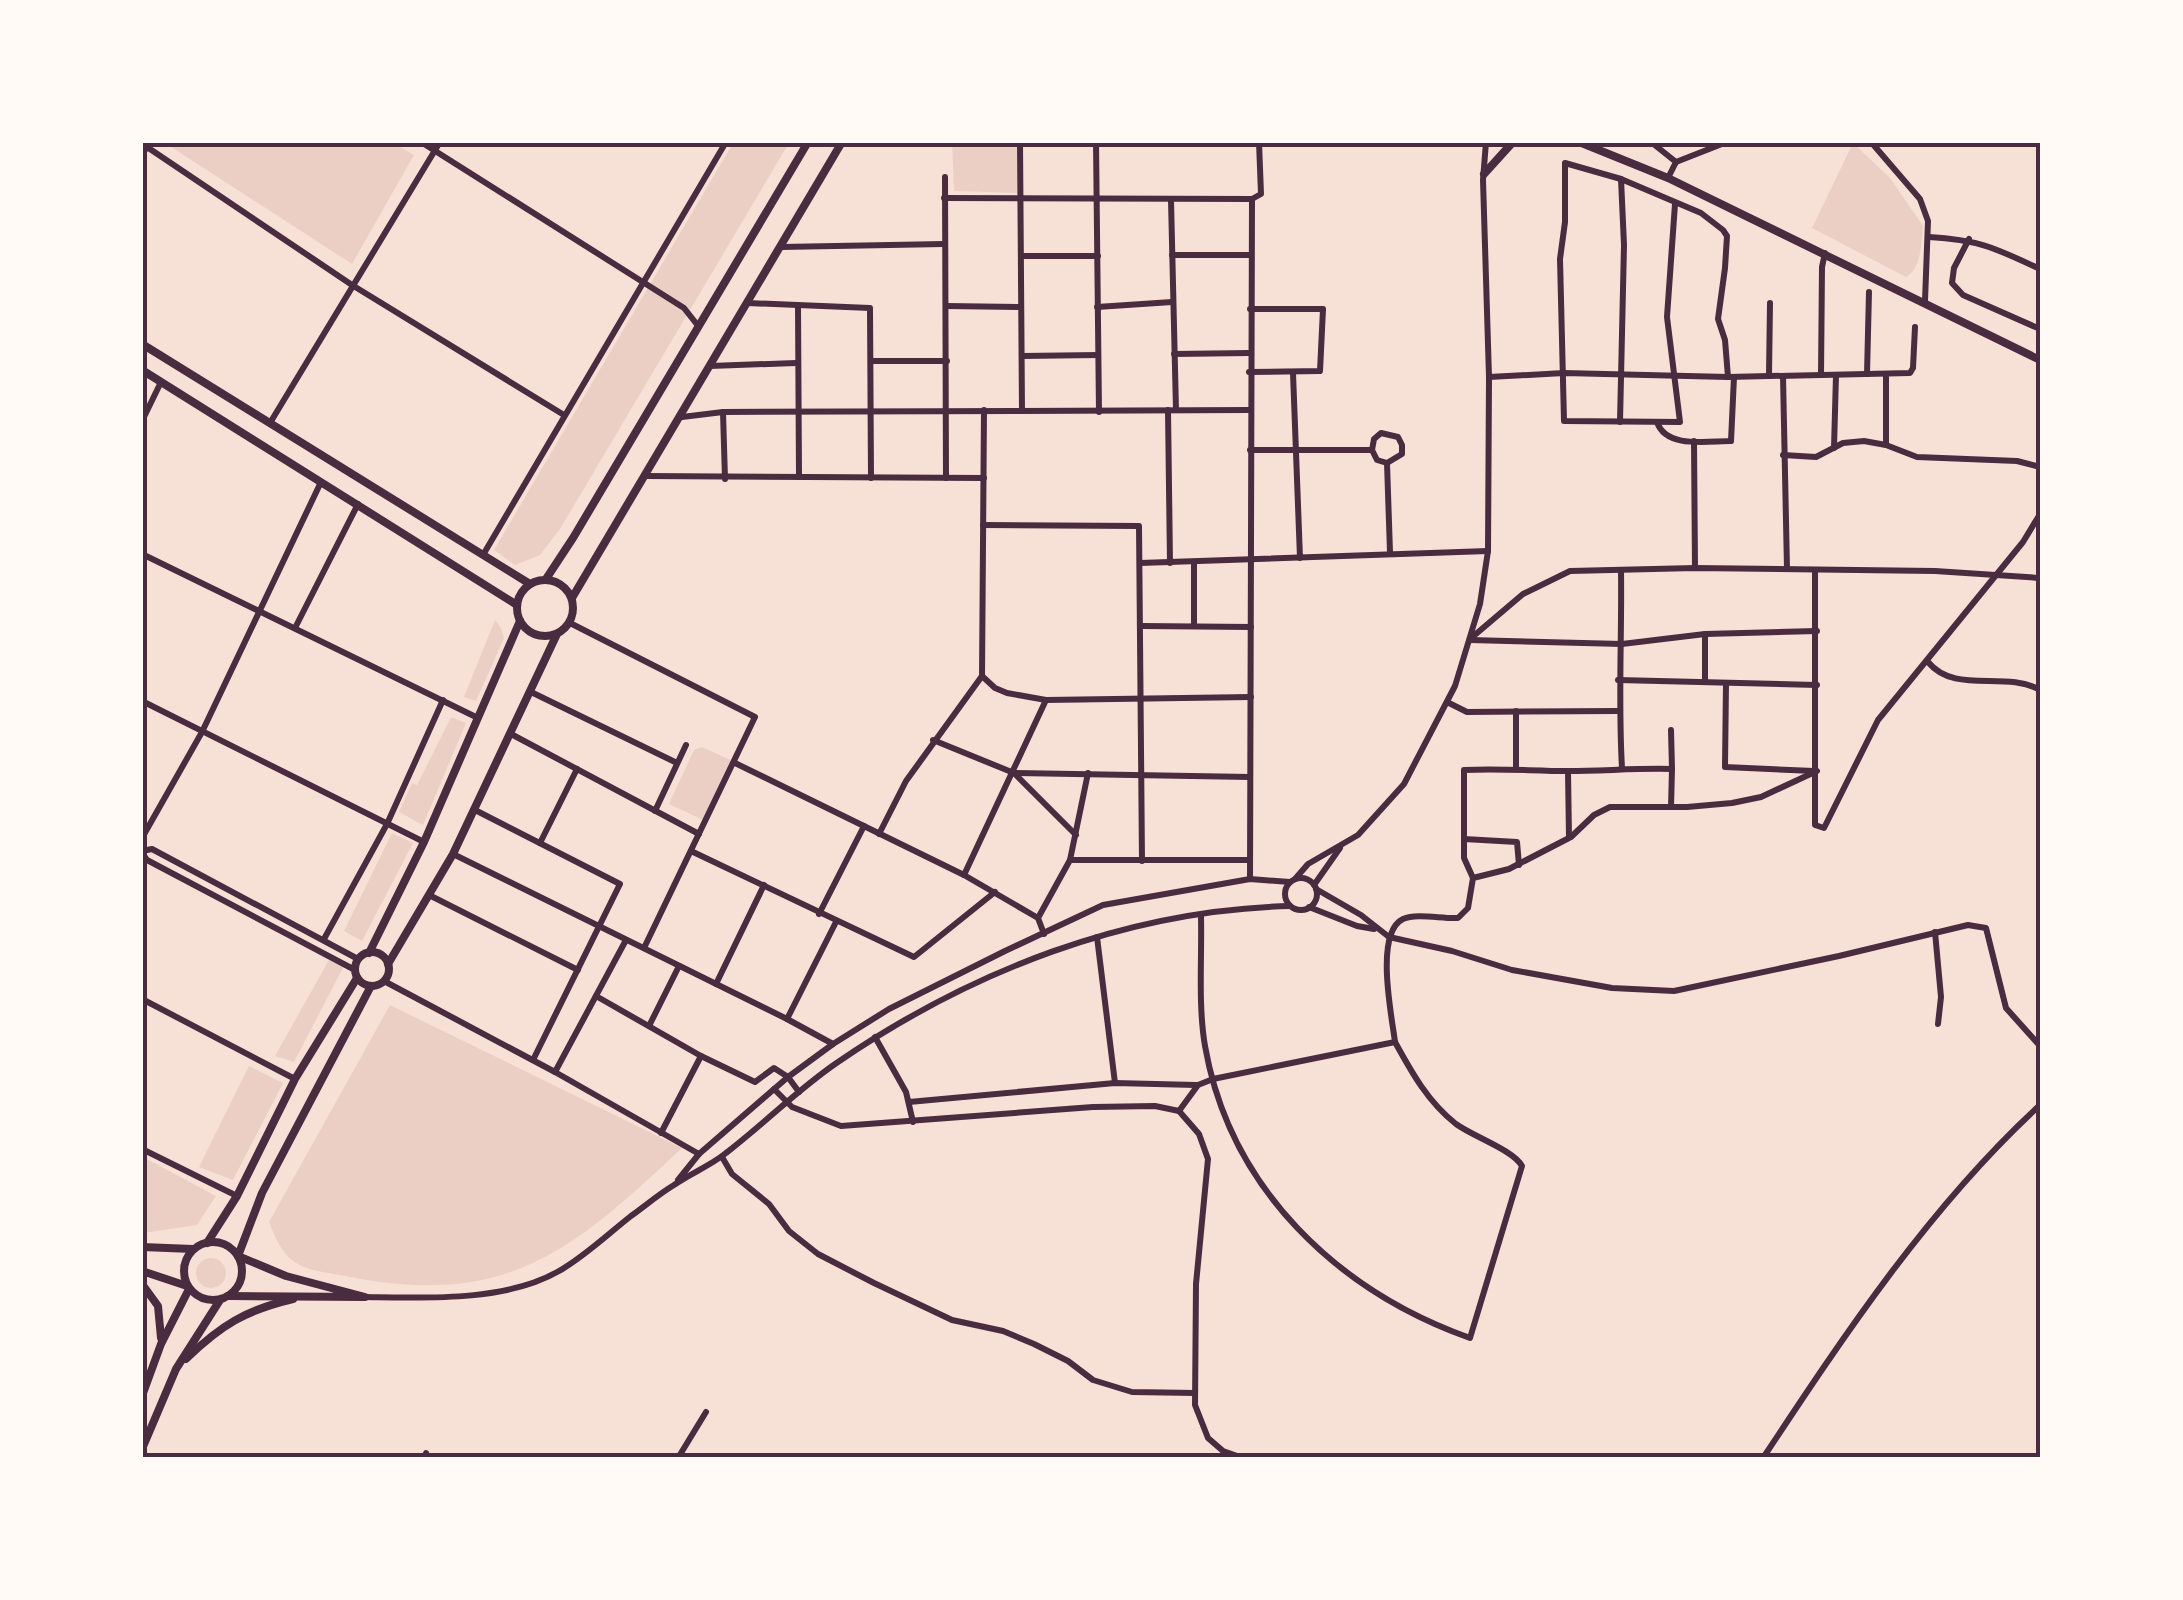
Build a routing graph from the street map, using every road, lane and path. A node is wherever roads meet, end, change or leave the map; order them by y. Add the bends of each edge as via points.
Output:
1 (421, 142) edge
2 (440, 142) edge
3 (726, 142) edge
4 (808, 142) edge
5 (842, 142) edge
6 (1020, 142) edge
7 (1096, 142) edge
8 (1259, 142) edge
9 (1486, 142) edge
10 (1513, 142) edge
11 (1580, 142) edge
12 (1651, 142) edge
13 (1727, 142) edge
14 (1871, 142) edge
15 (146, 148) edge
16 (434, 151) junction
17 (1676, 162) junction
18 (1484, 174) junction
19 (945, 177) dead end
20 (1668, 178) junction
21 (1621, 179) junction
22 (1708, 197) junction
23 (944, 198) junction
24 (1252, 199) junction
25 (1022, 200) junction
26 (1171, 200) junction
27 (1098, 201) junction
28 (1675, 204) junction
29 (1701, 212) junction
30 (1929, 237) junction
31 (1970, 239) junction
32 (944, 244) junction
33 (780, 247) junction
34 (1825, 254) junction
35 (1172, 255) junction
36 (1251, 255) junction
37 (1022, 256) junction
38 (1098, 256) junction
39 (2040, 269) edge
40 (642, 284) junction
41 (352, 285) junction
42 (1869, 292) dead end
43 (1924, 301) junction
44 (746, 302) junction
45 (1172, 302) junction
46 (1770, 303) dead end
47 (798, 306) junction
48 (946, 306) junction
49 (1021, 307) junction
50 (1098, 307) junction
51 (1250, 309) junction
52 (1915, 327) dead end
53 (698, 328) junction
54 (2040, 330) edge
55 (142, 344) edge
56 (1249, 353) junction
57 (1174, 354) junction
58 (1098, 355) junction
59 (1022, 356) junction
60 (2040, 360) edge
61 (871, 361) junction
62 (947, 361) junction
63 (796, 363) junction
64 (710, 366) junction
65 (142, 370) edge
66 (1250, 372) junction
67 (1619, 372) junction
68 (1293, 373) junction
69 (1564, 373) junction
70 (1836, 374) junction
71 (1867, 374) junction
72 (1886, 374) junction
73 (1769, 375) junction
74 (1783, 375) junction
75 (1821, 375) junction
76 (1673, 376) junction
77 (1489, 377) junction
78 (1731, 377) junction
79 (162, 381) junction
80 (946, 410) junction
81 (984, 410) junction
82 (1172, 410) junction
83 (1250, 410) junction
84 (1022, 411) junction
85 (724, 412) junction
86 (1099, 412) junction
87 (796, 413) junction
88 (873, 414) junction
89 (564, 416) junction
90 (682, 417) junction
91 (142, 421) edge
92 (1620, 422) junction
93 (1657, 422) junction
94 (270, 423) junction
95 (1694, 441) junction
96 (1886, 445) junction
97 (1834, 448) junction
98 (1250, 450) junction
99 (1372, 450) junction
100 (1296, 451) junction
101 (1783, 454) junction
102 (1388, 463) junction
103 (2040, 467) edge
104 (642, 476) junction
105 (798, 477) junction
106 (872, 478) junction
107 (946, 478) junction
108 (984, 478) junction
109 (726, 479) junction
110 (321, 482) junction
111 (358, 504) junction
112 (2040, 514) edge
113 (983, 525) junction
114 (1488, 551) junction
115 (1390, 552) junction
116 (142, 554) edge
117 (482, 556) junction
118 (1300, 558) junction
119 (1170, 562) junction
120 (1194, 562) junction
121 (1250, 562) junction
122 (1140, 563) junction
123 (1695, 568) junction
124 (1788, 569) junction
125 (1621, 570) junction
126 (1815, 570) junction
127 (1993, 578) junction
128 (2040, 578) edge
129 (546, 579) junction
130 (530, 584) junction
131 (572, 598) junction
132 (517, 605) junction
133 (259, 610) junction
134 (520, 622) junction
135 (570, 623) junction
136 (1142, 626) junction
137 (1194, 626) junction
138 (1251, 626) junction
139 (295, 628) junction
140 (1817, 631) junction
141 (557, 634) junction
142 (1705, 634) junction
143 (1469, 640) junction
144 (1622, 644) junction
145 (1928, 662) junction
146 (982, 676) junction
147 (1618, 680) junction
148 (1706, 682) junction
149 (1726, 683) junction
150 (1817, 684) junction
151 (2040, 690) edge
152 (531, 692) junction
153 (1251, 697) junction
154 (1142, 698) junction
155 (443, 700) junction
156 (1046, 700) junction
157 (142, 701) edge
158 (1447, 702) junction
159 (1516, 711) junction
160 (1618, 711) junction
161 (480, 718) junction
162 (1671, 730) dead end
163 (202, 732) junction
164 (512, 734) junction
165 (933, 740) junction
166 (686, 746) dead end
167 (677, 763) junction
168 (734, 763) junction
169 (1516, 767) junction
170 (1622, 768) junction
171 (577, 770) junction
172 (1672, 770) junction
173 (1568, 771) junction
174 (1818, 771) junction
175 (1014, 772) junction
176 (1088, 773) junction
177 (1140, 774) junction
178 (1250, 777) junction
179 (1671, 807) junction
180 (474, 810) junction
181 (655, 811) junction
182 (386, 824) junction
183 (864, 826) junction
184 (699, 834) junction
185 (880, 834) junction
186 (1077, 836) junction
187 (142, 838) edge
188 (1570, 838) junction
189 (1464, 840) junction
190 (424, 842) junction
191 (540, 844) junction
192 (1341, 846) junction
193 (691, 851) junction
194 (142, 852) edge
195 (453, 854) junction
196 (1070, 860) junction
197 (1250, 860) junction
198 (1142, 861) junction
199 (1519, 864) junction
200 (964, 875) junction
201 (1473, 878) junction
202 (1250, 879) junction
203 (1292, 880) junction
204 (764, 885) junction
205 (1315, 887) junction
206 (995, 892) junction
207 (431, 896) junction
208 (1290, 906) junction
209 (1309, 907) junction
210 (819, 914) junction
211 (1201, 916) junction
212 (1038, 918) junction
213 (836, 922) junction
214 (599, 926) junction
215 (1378, 930) junction
216 (1936, 932) junction
217 (1044, 934) junction
218 (1096, 937) junction
219 (1389, 937) junction
220 (324, 940) junction
221 (626, 940) junction
222 (644, 948) junction
223 (369, 952) junction
224 (358, 959) junction
225 (388, 964) junction
226 (679, 966) junction
227 (578, 970) junction
228 (356, 974) junction
229 (384, 981) junction
230 (716, 984) junction
231 (371, 986) junction
232 (596, 996) junction
233 (142, 998) edge
234 (787, 1018) junction
235 (1938, 1024) dead end
236 (650, 1026) junction
237 (876, 1037) junction
238 (1394, 1042) junction
239 (833, 1044) junction
240 (2040, 1046) edge
241 (700, 1056) junction
242 (533, 1060) junction
243 (555, 1072) junction
244 (788, 1077) junction
245 (295, 1079) junction
246 (1213, 1080) junction
247 (1115, 1083) junction
248 (1198, 1085) junction
249 (774, 1089) junction
250 (799, 1092) junction
251 (909, 1102) junction
252 (786, 1103) junction
253 (2040, 1105) edge
254 (1179, 1110) junction
255 (914, 1122) junction
256 (662, 1134) junction
257 (142, 1150) edge
258 (699, 1154) junction
259 (722, 1157) junction
260 (674, 1184) junction
261 (237, 1196) junction
262 (207, 1242) junction
263 (142, 1247) edge
264 (193, 1250) junction
265 (238, 1256) junction
266 (142, 1271) edge
267 (142, 1284) edge
268 (188, 1287) junction
269 (310, 1295) junction
270 (365, 1297) junction
271 (224, 1298) junction
272 (160, 1344) junction
273 (176, 1369) junction
274 (1195, 1393) junction
275 (142, 1396) edge
276 (706, 1412) dead end
277 (142, 1449) edge
278 (678, 1458) edge
279 (1243, 1458) edge
280 (1763, 1458) edge

1 - 16 street
2 - 16 street
3 - 40 street
4 - 53 street
5 - 33 street
6 - 25 street
7 - 27 street
8 - 24 street via 1261,194
9 - 18 street
10 - 18 street
11 - 20 street
12 - 17 street
13 - 17 street
14 - 30 street via 1920,199
15 - 41 street
16 - 40 street
16 - 41 street
17 - 20 street
18 - 77 street
19 - 23 street
20 - 22 street
21 - 28 street
21 - 67 street
21 - 69 street via 1565,162
22 - 29 street
22 - 34 street
23 - 25 street
23 - 32 street
24 - 26 street
24 - 36 street
25 - 27 street
25 - 37 street
26 - 27 street
26 - 35 street
27 - 38 street
28 - 29 street
28 - 76 street via 1667,317
29 - 78 street via 1726,236 1718,319
30 - 31 street
30 - 43 street
31 - 39 street
31 - 54 street via 1952,283
32 - 33 street
32 - 48 street
33 - 44 street
34 - 43 street
34 - 75 street
35 - 36 street
35 - 45 street
36 - 51 street
37 - 38 street
37 - 49 street
38 - 50 street
40 - 53 street via 684,308
40 - 89 street
41 - 89 street
41 - 94 street
42 - 71 street
43 - 60 street
44 - 47 street
44 - 64 street
45 - 50 street
45 - 57 street
46 - 73 street
47 - 61 street via 870,308
47 - 63 street
48 - 49 street
48 - 62 street
49 - 59 street
50 - 58 street
51 - 56 street
51 - 68 street via 1323,309 1320,372
52 - 72 street via 1914,368
53 - 129 street
55 - 94 street
56 - 57 street
56 - 66 street
57 - 82 street
58 - 59 street
58 - 86 street
59 - 84 street
61 - 62 street
61 - 88 street
62 - 80 street
63 - 64 street
63 - 87 street
64 - 90 street
65 - 79 street
66 - 68 street
66 - 83 street
67 - 69 street
67 - 76 street
67 - 92 street
68 - 100 street
69 - 77 street
69 - 92 street via 1564,421
70 - 71 street
70 - 75 street
70 - 97 street
71 - 72 street
72 - 96 street
73 - 74 street
73 - 78 street
74 - 75 street
74 - 101 street
76 - 78 street
76 - 93 street via 1680,422
77 - 114 street
78 - 95 street via 1731,441
79 - 91 street
79 - 110 street
80 - 81 street
80 - 88 street
80 - 107 street
81 - 84 street
81 - 108 street
82 - 83 street
82 - 86 street
82 - 119 street
83 - 98 street
84 - 86 street
85 - 87 street
85 - 90 street
85 - 109 street
87 - 88 street
87 - 105 street
88 - 106 street
89 - 117 street
90 - 104 street
92 - 93 street
93 - 95 street via 1670,438
94 - 117 street
95 - 123 street
96 - 97 street
96 - 103 street via 1917,457
97 - 101 street via 1816,456
98 - 100 street
98 - 121 street
99 - 100 street
99 - 102 street
99 - 102 street via 1379,434 1398,437 1402,454
100 - 118 street
101 - 124 street
102 - 115 street
104 - 109 street
104 - 131 street
105 - 106 street
105 - 109 street
106 - 107 street
107 - 108 street
108 - 113 street
110 - 111 street
110 - 133 street
111 - 132 street
111 - 139 street
112 - 127 street
113 - 122 street via 1139,526
113 - 146 street
114 - 115 street
114 - 143 street
115 - 118 street
116 - 133 street
117 - 130 street
118 - 121 street
119 - 120 street
119 - 122 street
120 - 121 street
120 - 137 street
121 - 138 street
122 - 136 street
123 - 124 street
123 - 125 street
124 - 126 street
125 - 143 street via 1570,571 1547,580
125 - 144 street
126 - 127 street
126 - 140 street
127 - 128 street
127 - 145 street
129 - 130 street
129 - 131 street via 562,584
130 - 132 street
131 - 135 street
132 - 134 street
133 - 139 street
133 - 163 street
134 - 141 street via 540,636
134 - 161 street
135 - 141 street
135 - 168 street via 755,717
136 - 137 street
136 - 154 street
137 - 138 street
138 - 153 street
139 - 155 street
140 - 142 street
140 - 150 street
141 - 152 street
142 - 144 street
142 - 148 street
143 - 144 street
143 - 158 street
144 - 147 street
145 - 151 street via 1950,680 2026,682
145 - 174 street via 1878,720 1824,828 1815,825
146 - 156 street via 1007,693
146 - 165 street
147 - 148 street
147 - 160 street
148 - 149 street
149 - 150 street
149 - 174 street via 1725,768
150 - 174 street
152 - 164 street
152 - 167 street
153 - 154 street
153 - 178 street
154 - 156 street
154 - 177 street
155 - 161 street
155 - 182 street
156 - 175 street
157 - 163 street
158 - 159 street via 1467,712
158 - 192 street via 1404,784
159 - 160 street
159 - 169 street
160 - 170 street
161 - 190 street
162 - 172 street
163 - 182 street
163 - 187 street
164 - 171 street
164 - 180 street
165 - 175 street
165 - 185 street
166 - 167 street
167 - 181 street
168 - 183 street
168 - 184 street
169 - 173 street
169 - 189 street via 1464,770
170 - 172 street
170 - 173 street
171 - 181 street
171 - 191 street
172 - 179 street
173 - 188 street
174 - 179 street via 1761,797
175 - 176 street
175 - 186 street
175 - 200 street
176 - 177 street
176 - 186 street
177 - 178 street
177 - 198 street
178 - 197 street
179 - 188 street via 1610,807
180 - 191 street
180 - 195 street
181 - 184 street
182 - 190 street
182 - 220 street
183 - 185 street
183 - 210 street
184 - 193 street
185 - 200 street
186 - 196 street
188 - 199 street
189 - 199 street via 1518,842
189 - 201 street
190 - 223 street
191 - 214 street via 620,884
192 - 203 street
192 - 205 street
193 - 204 street
193 - 222 street
194 - 220 street via 152,849
194 - 228 street
195 - 207 street
195 - 214 street
196 - 198 street
196 - 212 street
197 - 198 street
197 - 202 street
199 - 201 street
200 - 206 street
201 - 219 street via 1465,914 1406,918
202 - 203 street
202 - 217 street via 1103,905
203 - 205 street via 1306,878
203 - 208 street via 1285,891
204 - 210 street
204 - 230 street
205 - 209 street
205 - 215 street
206 - 212 street
206 - 213 street via 914,957
207 - 225 street
207 - 227 street
208 - 209 street
208 - 211 street
209 - 215 street
210 - 213 street
211 - 218 street
211 - 246 street via 1204,1043
212 - 217 street
213 - 234 street
214 - 221 street
214 - 227 street
215 - 219 street
216 - 219 street via 1674,991 1512,970
216 - 235 street
216 - 240 street via 1986,928 2006,1008
217 - 239 street via 942,981
218 - 237 street via 978,980
218 - 247 street
219 - 238 street
220 - 224 street
221 - 222 street
221 - 232 street
222 - 226 street
223 - 224 street
223 - 225 street
224 - 228 street
225 - 229 street
226 - 230 street
226 - 236 street
227 - 242 street
228 - 231 street
228 - 245 street
229 - 231 street
229 - 242 street
230 - 234 street
231 - 265 street via 262,1193
232 - 236 street
232 - 243 street
233 - 245 street
234 - 239 street
236 - 241 street
237 - 250 street
237 - 251 street
238 - 246 street
238 - 246 street via 1436,1106 1522,1166 1470,1338 1390,1303 1311,1244 1259,1180
239 - 244 street
241 - 244 street via 755,1082 774,1068
241 - 256 street
242 - 243 street
243 - 256 street
244 - 249 street
244 - 250 street
245 - 261 street
246 - 248 street
247 - 248 street
247 - 251 street
248 - 254 street
249 - 252 street
249 - 258 street
250 - 252 street
251 - 255 street
252 - 255 street via 841,1126
252 - 259 street
253 - 280 street via 1961,1188 1860,1314
254 - 255 street via 1093,1107
254 - 274 street via 1208,1158 1196,1284
256 - 258 street
257 - 261 street
258 - 260 street
259 - 260 street
259 - 274 street via 789,1231 874,1283 952,1320 1034,1344 1093,1380 1143,1394
260 - 270 street via 558,1272 478,1294
261 - 262 street
262 - 264 street
262 - 265 street via 224,1244
263 - 264 street
264 - 268 street via 185,1262
265 - 270 street
265 - 271 street via 242,1278
266 - 268 street
267 - 272 street via 162,1319
268 - 271 street via 200,1298
268 - 272 street
269 - 270 street
269 - 271 street
269 - 273 street via 234,1319
271 - 273 street
272 - 275 street
273 - 277 street
274 - 279 street via 1208,1438
276 - 278 street

